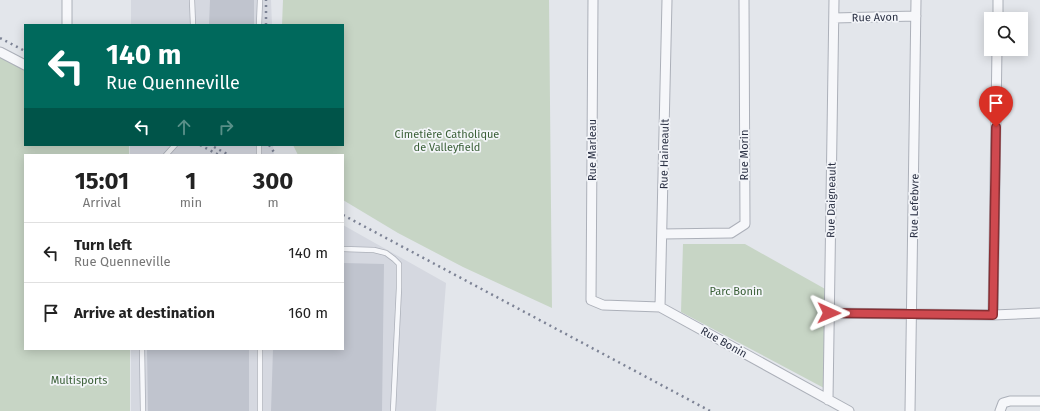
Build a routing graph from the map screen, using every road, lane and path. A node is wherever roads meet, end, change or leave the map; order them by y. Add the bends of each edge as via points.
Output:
1 (67, 0) edge
2 (192, 0) edge
3 (260, 0) edge
4 (593, 0) edge
5 (667, 0) edge
6 (744, 0) edge
7 (834, 0) edge
8 (916, 0) edge
9 (998, 0) edge
10 (998, 12) edge
11 (916, 16) junction
12 (834, 18) junction
13 (67, 24) edge
14 (193, 24) edge
15 (259, 24) edge
16 (0, 52) edge
17 (997, 56) edge
18 (24, 64) edge
19 (174, 146) edge
20 (167, 154) edge
21 (662, 234) junction
22 (344, 249) edge
23 (591, 300) joint
24 (660, 307) junction
25 (829, 313) junction
26 (1040, 313) edge
27 (912, 314) junction
28 (993, 315) junction
29 (142, 350) edge
30 (260, 350) edge
31 (828, 400) junction
32 (1040, 401) edge
33 (143, 411) edge
34 (260, 411) edge
35 (393, 411) edge
36 (848, 411) edge
37 (910, 411) edge
38 (1000, 411) edge

1 - 13 street
2 - 14 lane
3 - 15 lane
4 - 23 street, Rue Marleau
5 - 21 street, Rue Haineault
6 - 21 street, Rue Morin via 745,224 731,233
7 - 12 street, Rue Daigneault
8 - 11 street, Rue Lefebvre
9 - 10 street
11 - 12 street, Rue Avon
11 - 27 street, Rue Lefebvre
12 - 25 street, Rue Daigneault
16 - 18 street
17 - 28 street
19 - 20 lane
21 - 24 street, Rue Haineault
22 - 35 lane via 386,253 399,264
23 - 24 street, Rue Bonin via 603,305
24 - 31 street, Rue Bonin
25 - 27 street
25 - 31 street, Rue Daigneault
26 - 28 street
27 - 28 street
27 - 37 street, Rue Lefebvre
29 - 33 lane
30 - 34 lane
31 - 36 street, Rue Bonin
32 - 38 street via 1010,401 1004,403

